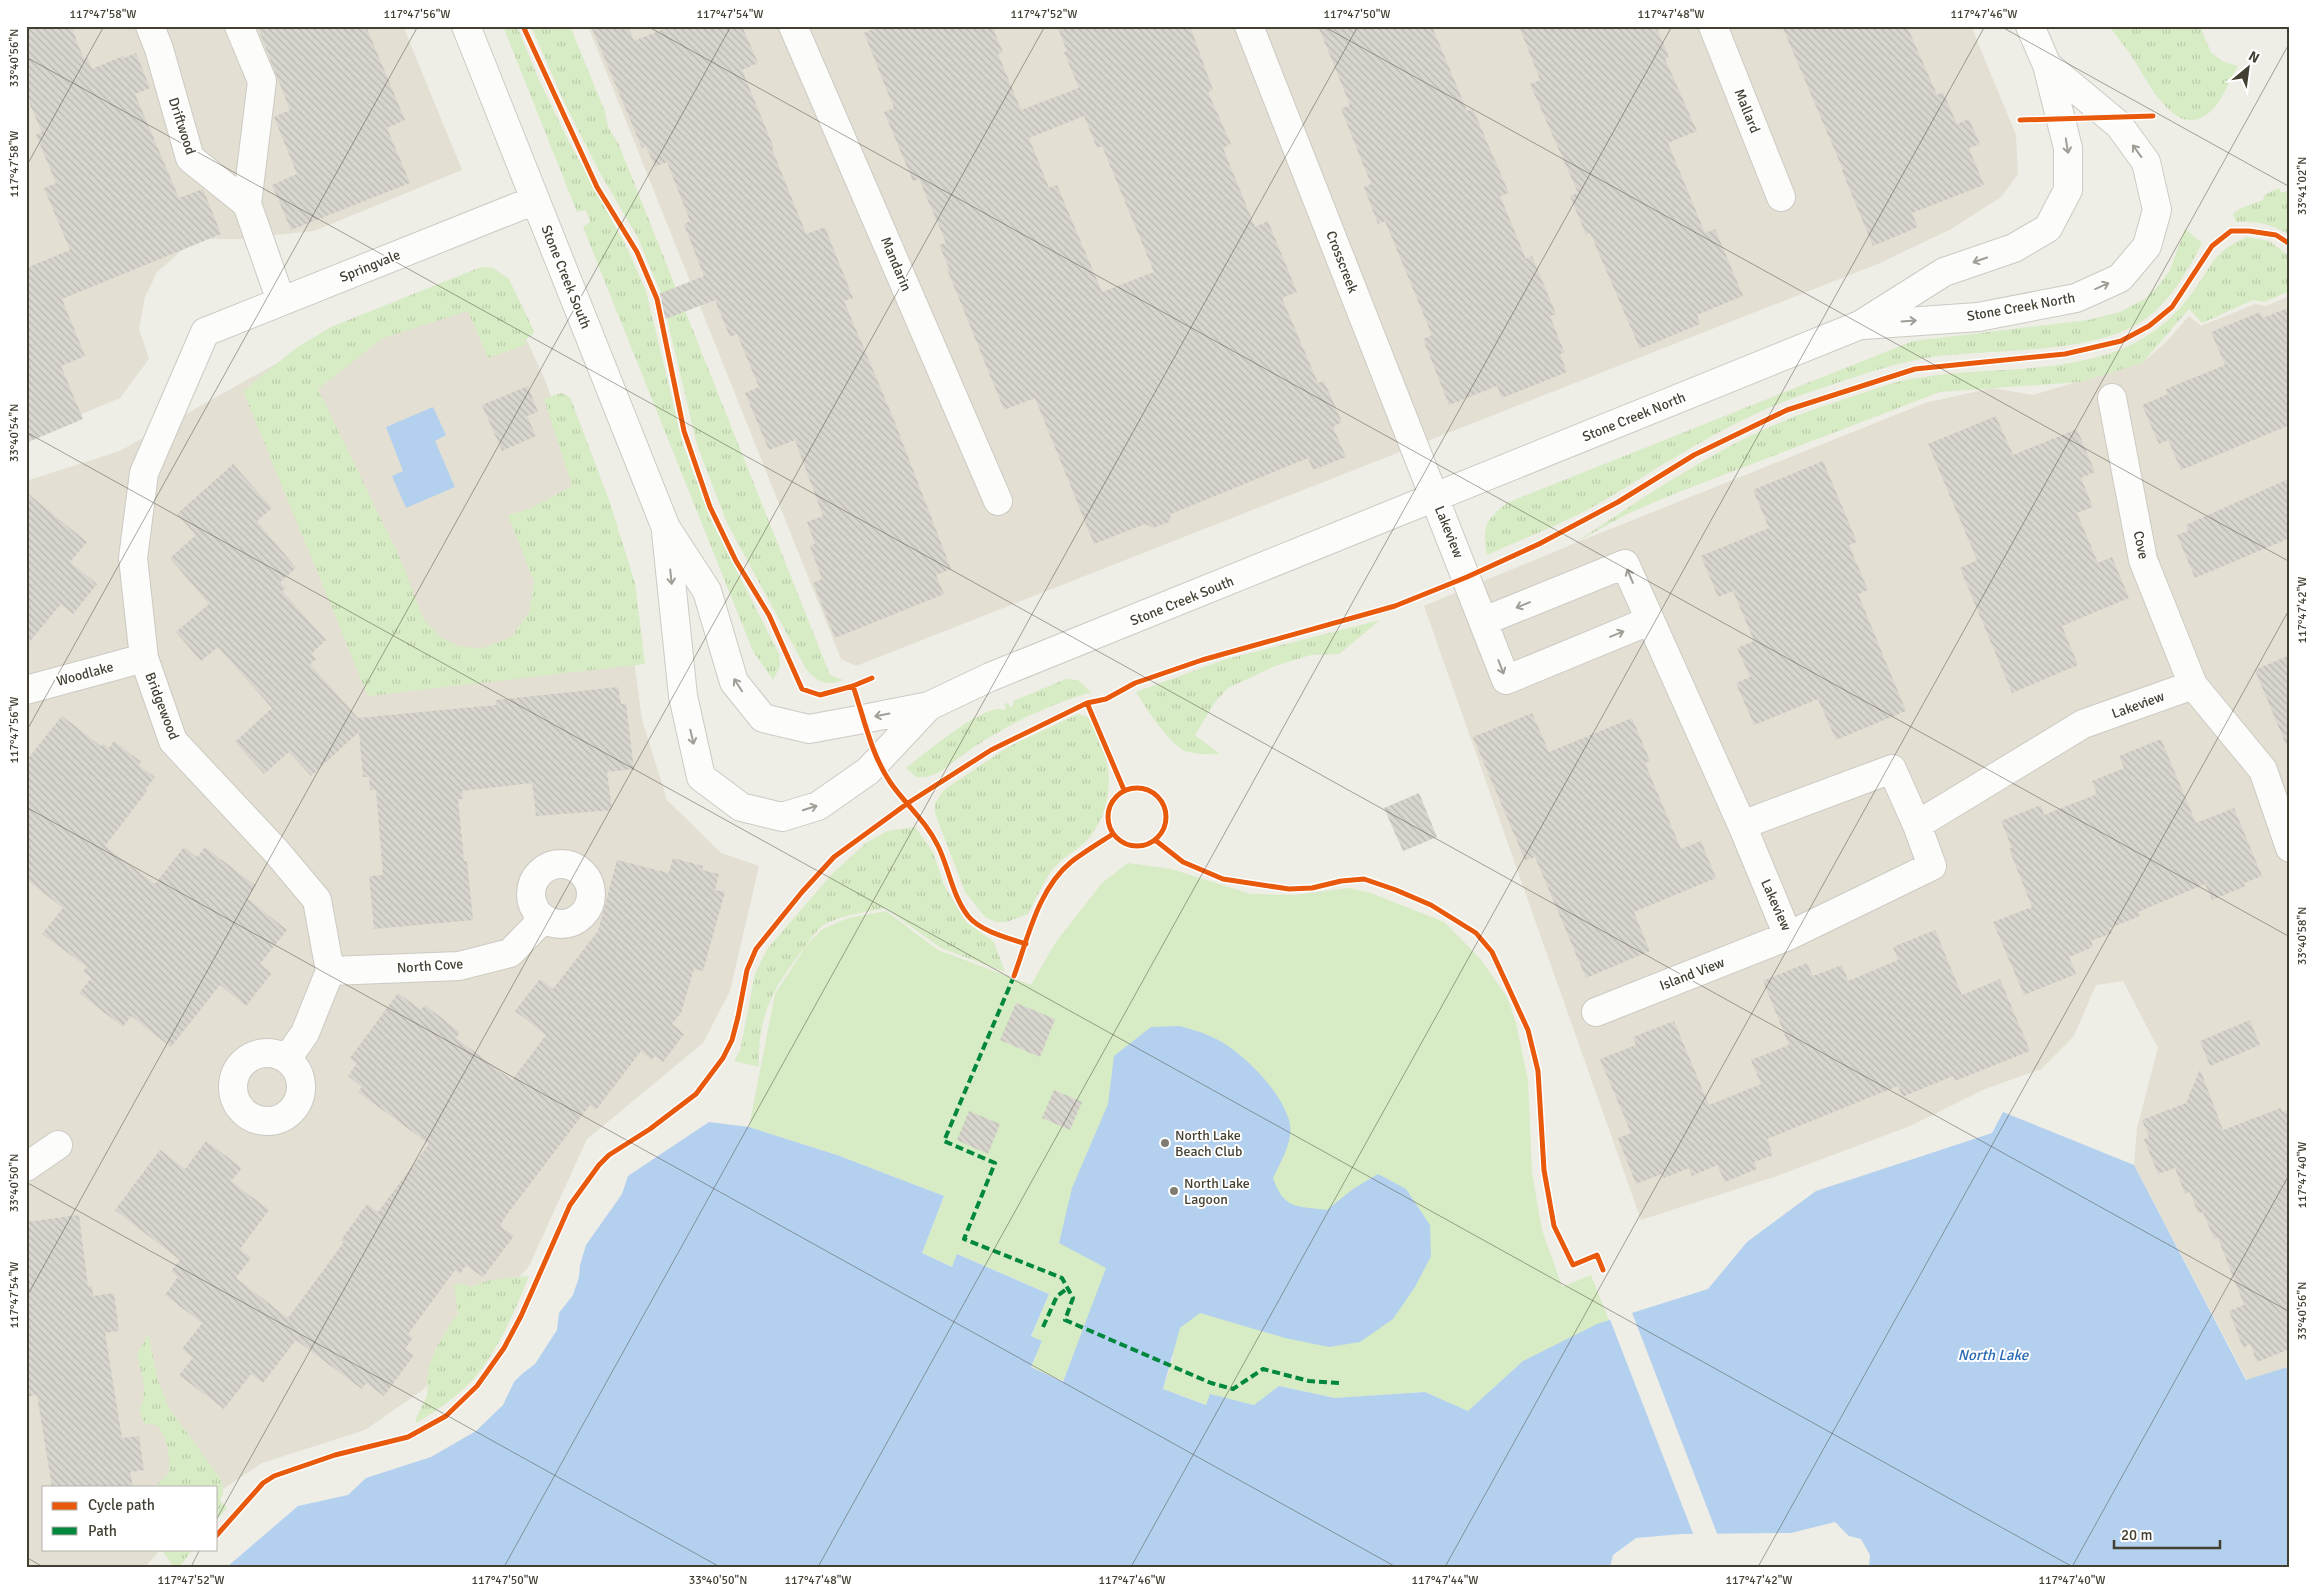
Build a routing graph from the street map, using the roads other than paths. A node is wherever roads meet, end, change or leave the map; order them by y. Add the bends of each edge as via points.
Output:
1 (150, 26) edge
2 (239, 26) edge
3 (466, 26) edge
4 (793, 26) edge
5 (1249, 26) edge
6 (1713, 26) edge
7 (2030, 26) edge
8 (2047, 65) junction
9 (1781, 197) dead end
10 (535, 200) junction
11 (248, 204) junction
12 (281, 301) junction
13 (1860, 325) junction
14 (205, 332) joint
15 (2112, 398) dead end
16 (1435, 498) junction
17 (998, 501) dead end
18 (666, 528) junction
19 (1484, 621) junction
20 (1649, 621) junction
21 (144, 658) junction
22 (2193, 685) junction
23 (26, 690) edge
24 (930, 706) junction
25 (1917, 824) junction
26 (1742, 826) junction
27 (2290, 848) edge
28 (543, 919) dead end
29 (1788, 936) junction
30 (330, 971) junction
31 (1596, 1012) dead end
32 (287, 1059) dead end
33 (58, 1145) dead end
34 (26, 1166) edge

1 - 11 street, Driftwood via 190,158
2 - 11 street via 262,81
3 - 10 street, Stone Creek South
4 - 17 street, Mandarin
5 - 16 street, Crosscreek
6 - 9 street, Mallard
7 - 8 street, Stone Creek North
8 -> 13 street, Stone Creek North via 2068,148 2068,190 2048,228 2014,248 1944,272
13 -> 8 street, Stone Creek North via 1978,317 2076,298 2120,278 2147,246 2157,210 2146,162 2119,125
10 - 12 street, Springvale
10 - 18 street, Stone Creek South
11 - 12 street
12 - 14 street, Springvale
13 - 16 street, Stone Creek North
14 - 21 street, Bridgewood via 144,473 133,558
15 - 22 street, Cove via 2143,560
16 - 19 street, Lakeview
16 - 24 street, Stone Creek South via 990,677
24 -> 18 street, Stone Creek South via 808,729 763,718 734,682 707,591
18 -> 24 street, Stone Creek South via 683,696 702,777 741,807 782,817 818,806 868,771
20 -> 19 street, Lakeview via 1625,564
19 -> 20 street, Lakeview via 1506,680
20 - 26 street, Lakeview
21 - 23 street, Woodlake
21 - 30 street, Bridgewood via 173,741 317,900
22 - 25 street, Lakeview via 2083,724
22 - 27 street via 2263,770
25 - 26 street, Lakeview via 1892,769
25 - 29 street, Lakeview via 1932,866
26 - 29 street, Lakeview
28 - 30 street, North Cove via 510,953 459,966
29 - 31 street, Island View
30 - 32 street via 305,1033
33 - 34 street

